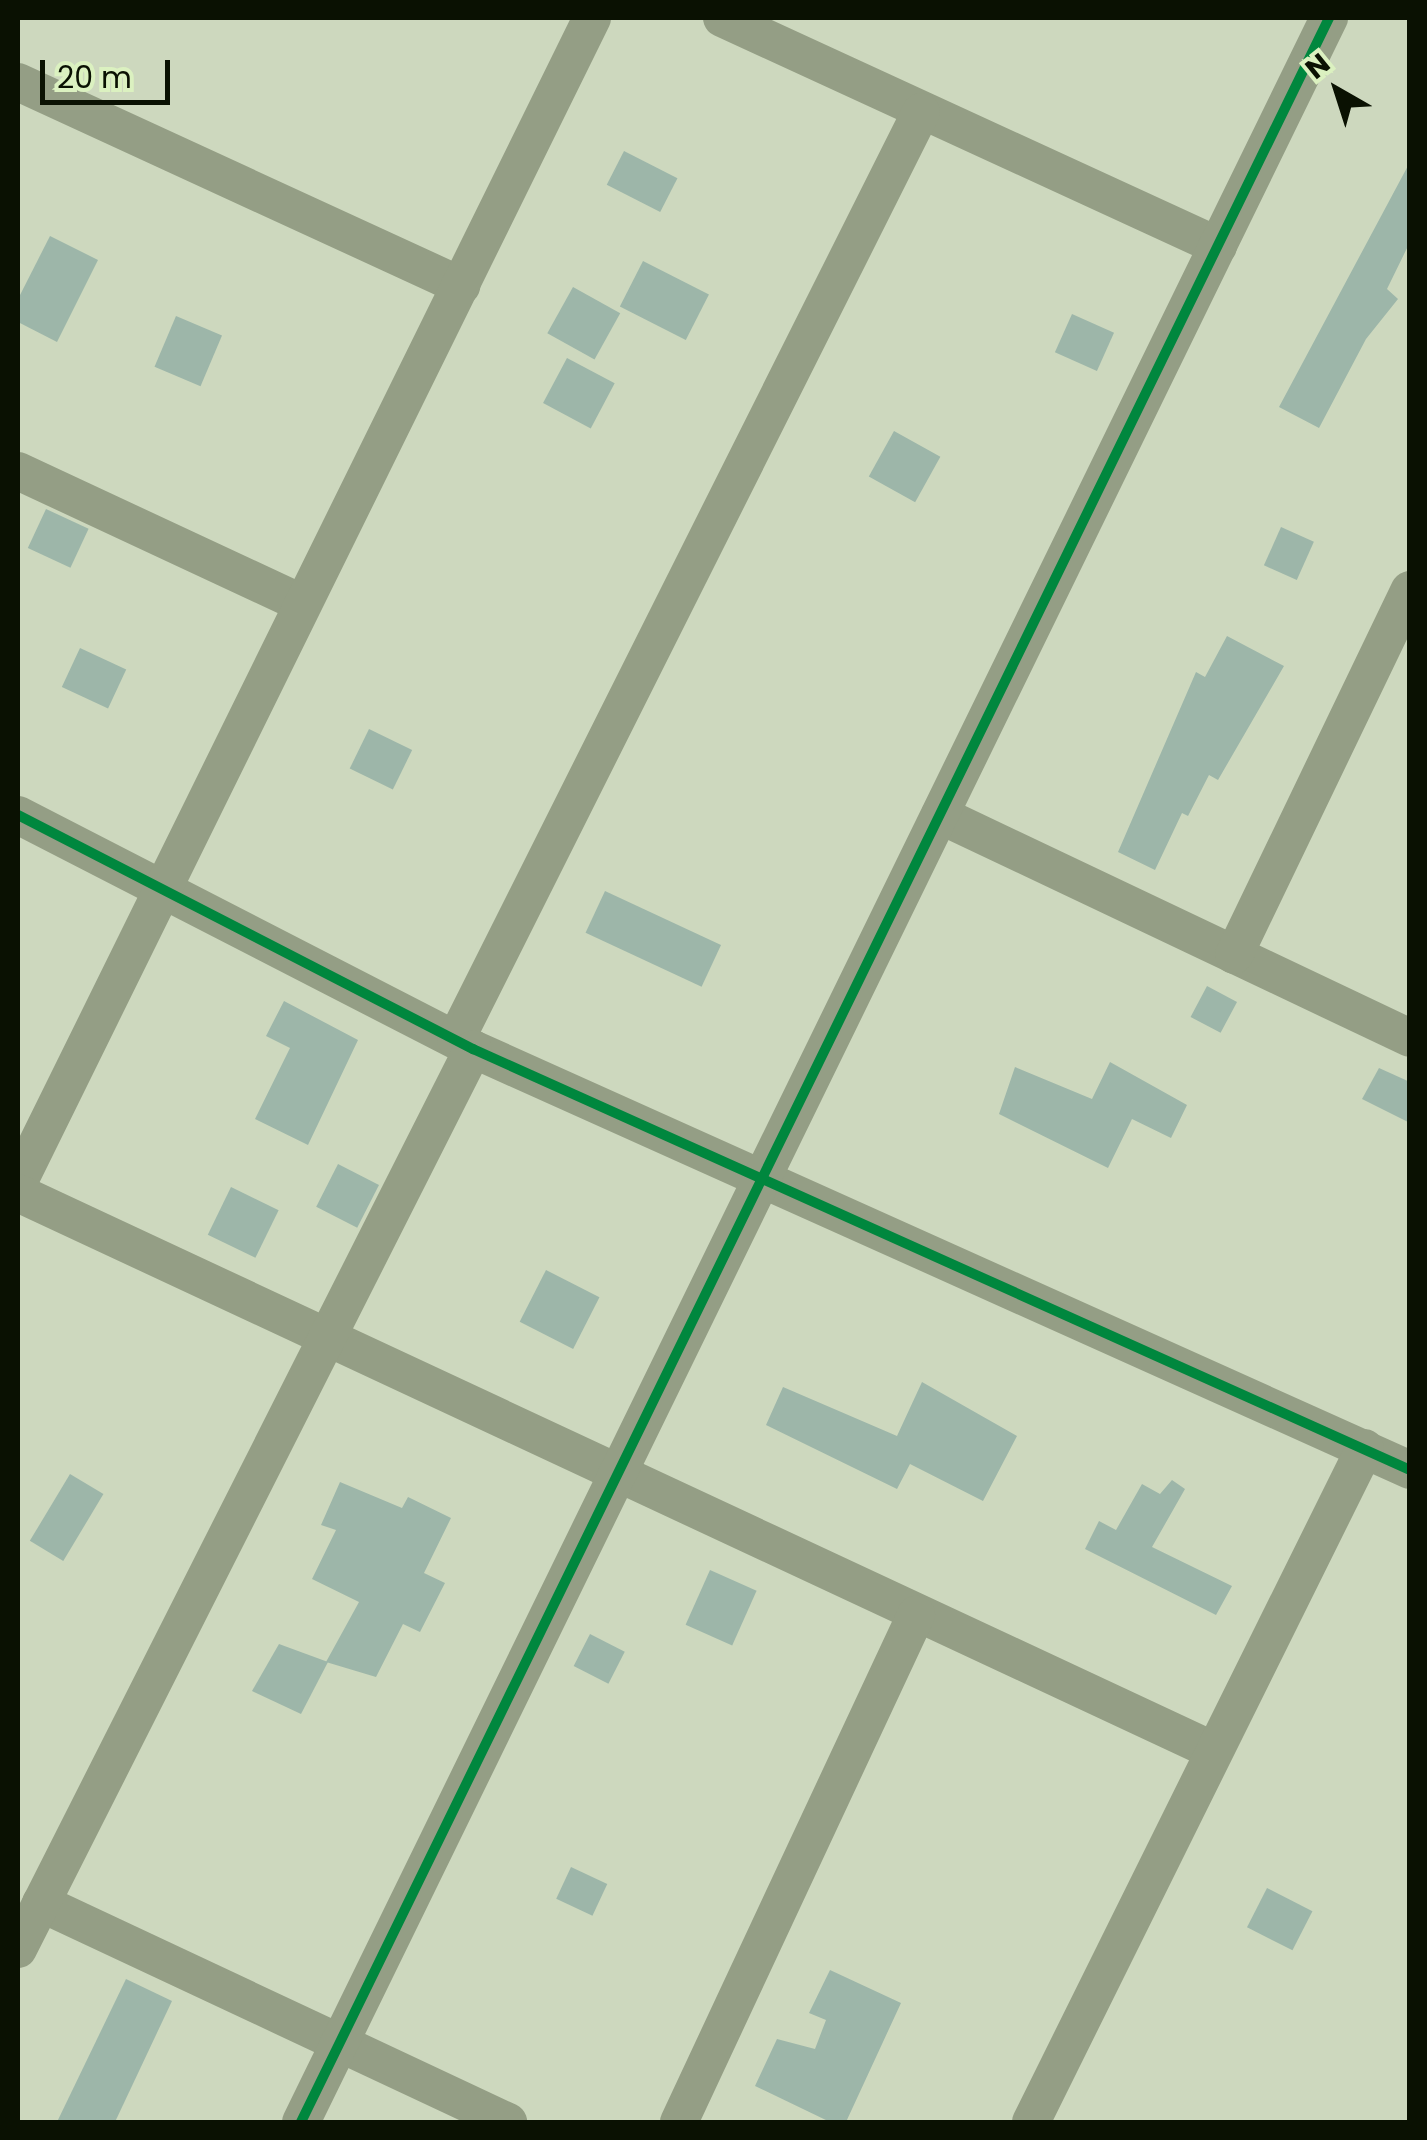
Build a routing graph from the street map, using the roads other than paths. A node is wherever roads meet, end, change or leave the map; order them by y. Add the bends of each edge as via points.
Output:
1 (592, 18) edge
2 (722, 18) edge
3 (1329, 18) edge
4 (18, 82) edge
5 (921, 112) junction
6 (1218, 246) junction
7 (460, 286) junction
8 (18, 471) edge
9 (1410, 590) edge
10 (300, 602) junction
11 (18, 815) edge
12 (940, 816) junction
13 (168, 888) junction
14 (1234, 954) junction
15 (1410, 1038) edge
16 (465, 1044) junction
17 (763, 1177) junction
18 (18, 1183) edge
19 (18, 1193) edge
20 (327, 1338) junction
21 (1365, 1448) junction
22 (1410, 1470) edge
23 (616, 1478) junction
24 (916, 1614) junction
25 (1212, 1750) junction
26 (40, 1903) junction
27 (18, 1948) edge
28 (338, 2046) junction
29 (301, 2122) edge
30 (508, 2122) edge
31 (678, 2122) edge
32 (1031, 2122) edge

1 - 7 street
2 - 5 street
3 - 6 street
4 - 7 street
5 - 6 street
5 - 16 street
6 - 12 street
7 - 10 street
8 - 10 street
9 - 14 street
10 - 13 street
11 - 13 street
12 - 14 street
12 - 17 street
13 - 16 street
13 - 18 street
14 - 15 street
16 - 17 street
16 - 20 street
17 - 21 street
17 - 23 street
19 - 20 street
20 - 23 street
20 - 26 street
21 - 22 street
21 - 25 street
23 - 24 street
23 - 28 street
24 - 25 street
24 - 31 street
25 - 32 street
26 - 27 street
26 - 28 street
28 - 29 street
28 - 30 street

